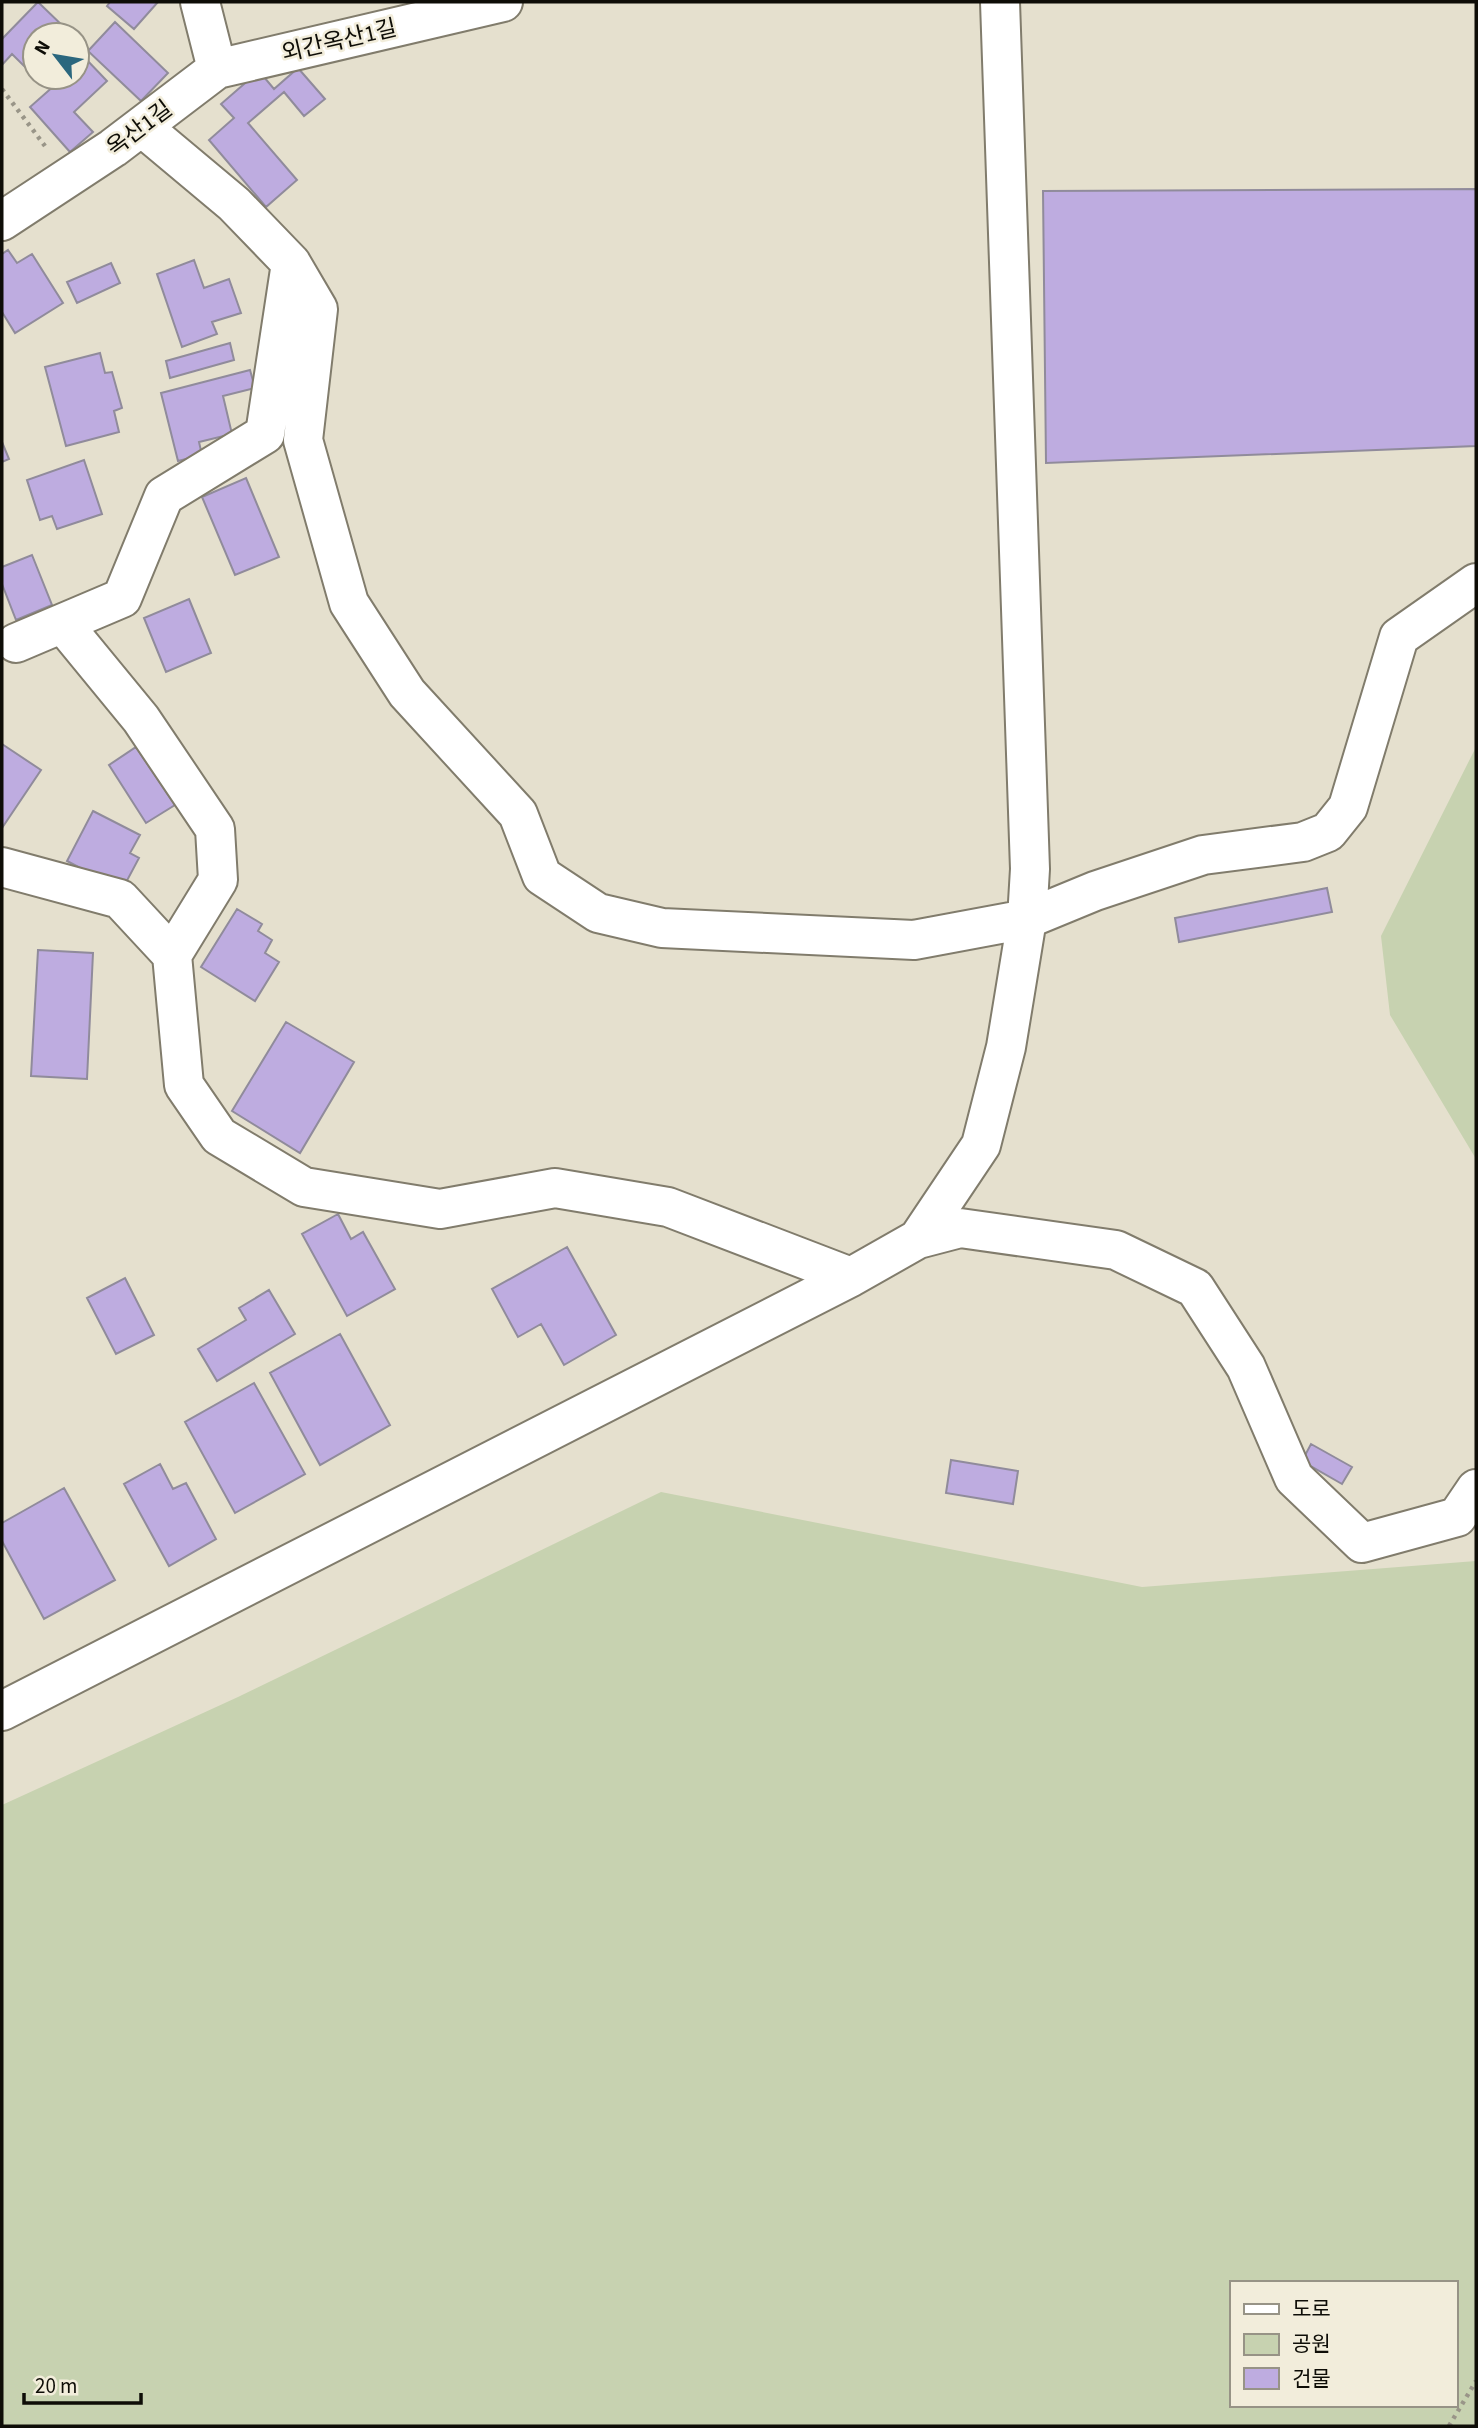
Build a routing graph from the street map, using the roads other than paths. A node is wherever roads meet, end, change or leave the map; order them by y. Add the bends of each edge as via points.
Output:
1 (201, 2) edge
2 (503, 2) edge
3 (1000, 2) edge
4 (217, 69) junction
5 (142, 127) junction
6 (2, 221) edge
7 (291, 263) junction
8 (1476, 583) edge
9 (63, 624) junction
10 (16, 643) dead end
11 (2, 867) edge
12 (1027, 919) junction
13 (172, 955) junction
14 (918, 1239) junction
15 (851, 1277) junction
16 (1476, 1489) edge
17 (2, 1711) edge

1 - 4 street
2 - 4 street, 외간옥산1길
3 - 12 street via 1030,869
4 - 5 street, 옥산1길
5 - 6 street, 옥산1길
5 - 7 street via 234,204
7 - 9 street via 265,434 164,496 122,598
7 - 12 street via 318,309 303,440 349,603 407,693 518,814 542,876 598,914 662,928 914,940
8 - 12 street via 1399,637 1348,807 1328,832 1303,842 1203,855
9 - 10 street
9 - 13 street via 141,719 215,829 218,880
11 - 13 street via 120,899
12 - 14 street via 1006,1047 981,1145
13 - 15 street via 184,1085 219,1136 304,1186 440,1209 555,1188 668,1207
14 - 15 street
14 - 16 street via 960,1228 1116,1250 1195,1288 1246,1367 1294,1478 1362,1543 1457,1517
15 - 17 street

